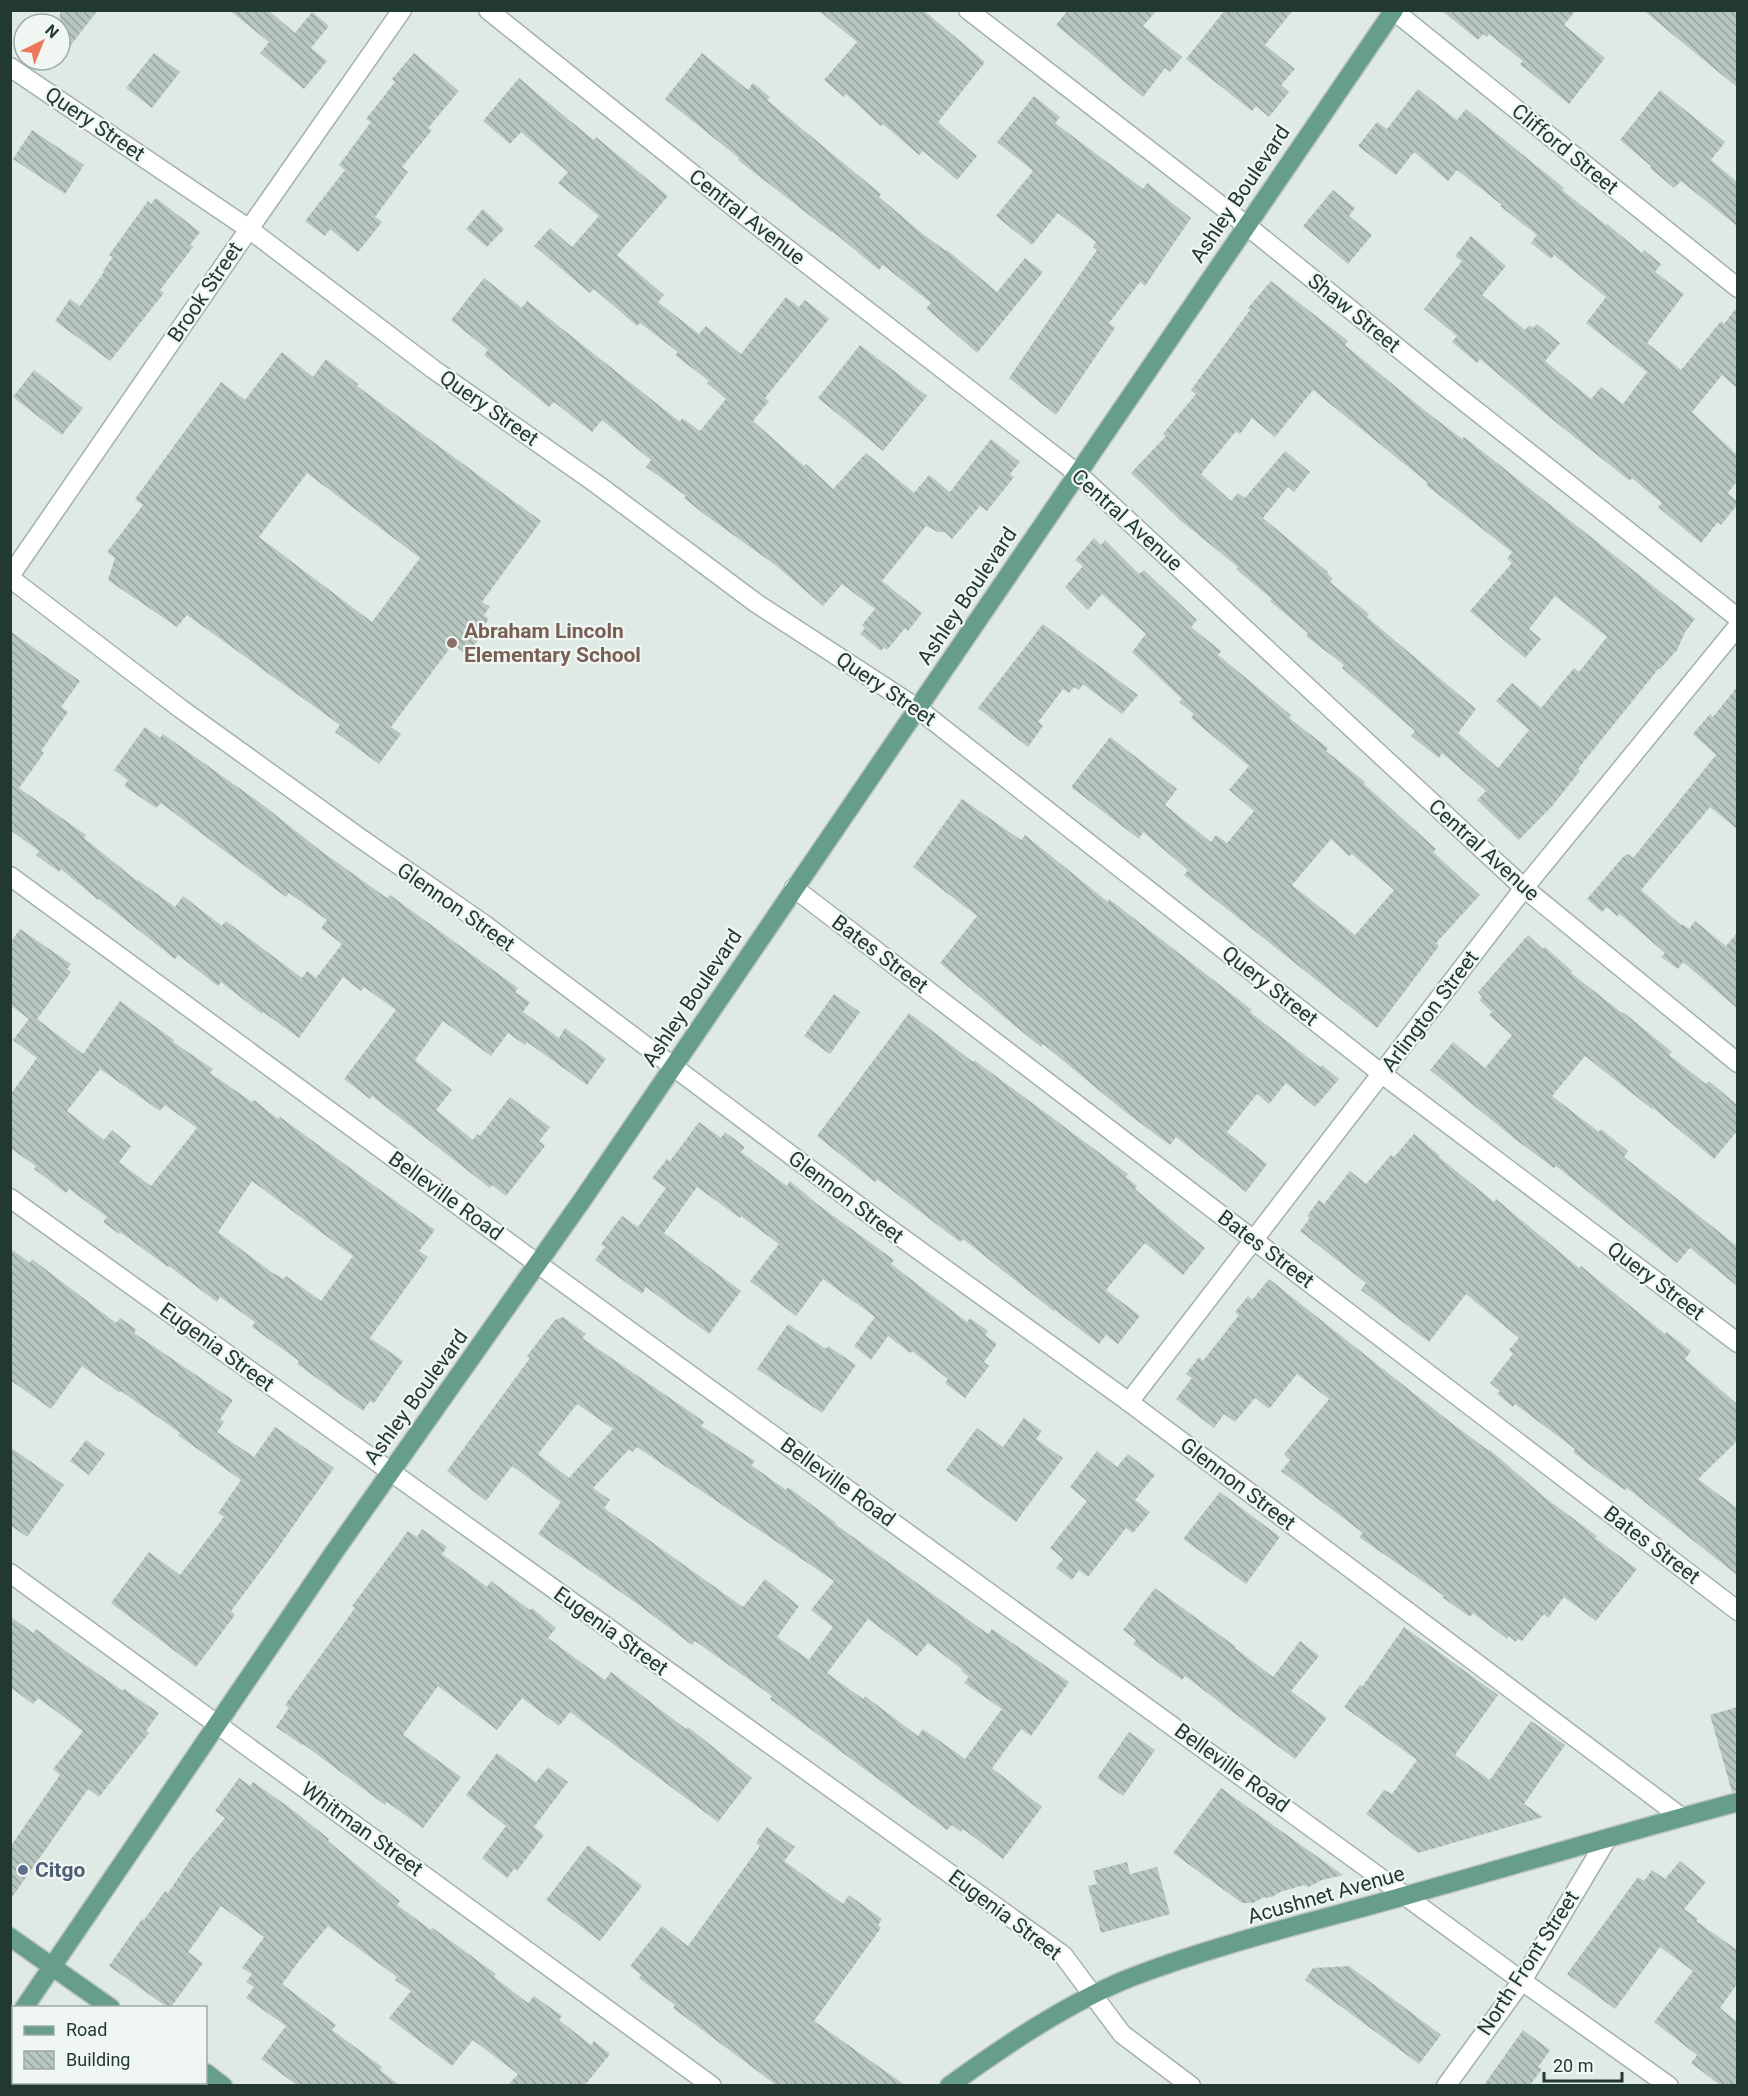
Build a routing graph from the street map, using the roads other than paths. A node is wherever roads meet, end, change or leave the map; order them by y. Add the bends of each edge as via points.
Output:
1 (402, 10) edge
2 (488, 10) edge
3 (968, 10) edge
4 (1393, 11) edge
5 (10, 67) edge
6 (1246, 225) junction
7 (249, 229) junction
8 (1737, 288) edge
9 (1078, 474) junction
10 (10, 577) edge
11 (1737, 618) edge
12 (1737, 626) edge
13 (917, 708) junction
14 (10, 876) edge
15 (794, 888) junction
16 (1524, 888) junction
17 (1737, 1064) edge
18 (673, 1067) junction
19 (1382, 1074) junction
20 (10, 1198) edge
21 (1254, 1240) junction
22 (538, 1264) junction
23 (1737, 1343) edge
24 (1129, 1402) junction
25 (390, 1471) junction
26 (10, 1573) edge
27 (1737, 1611) edge
28 (217, 1722) junction
29 (1737, 1802) edge
30 (1681, 1817) junction
31 (1607, 1839) junction
32 (1407, 1895) junction
33 (10, 1937) edge
34 (53, 1967) junction
35 (1522, 1981) junction
36 (1092, 1995) junction
37 (25, 2006) edge
38 (110, 2006) edge
39 (207, 2074) edge
40 (223, 2085) edge
41 (712, 2085) edge
42 (949, 2085) edge
43 (1191, 2085) edge
44 (1446, 2085) edge
45 (1669, 2085) edge

1 - 7 street, Brook Street
2 - 9 street, Central Avenue via 740,212
3 - 6 street, Shaw Street
4 - 6 main road, Ashley Boulevard
4 - 8 street, Clifford Street
5 - 7 street, Query Street
6 - 9 main road, Ashley Boulevard
6 - 11 street, Shaw Street
7 - 10 street, Brook Street
7 - 13 street, Query Street via 433,369 756,603
9 - 13 main road, Ashley Boulevard
9 - 16 street, Central Avenue
10 - 18 street, Glennon Street via 181,709 485,926
12 - 16 street, Arlington Street
13 - 15 main road, Ashley Boulevard
13 - 19 street, Query Street
14 - 22 street, Belleville Road
15 - 18 main road, Ashley Boulevard
15 - 21 street, Bates Street
16 - 17 street, Central Avenue
16 - 19 street, Arlington Street
18 - 22 main road, Ashley Boulevard
18 - 24 street, Glennon Street
19 - 21 street, Arlington Street
19 - 23 street, Query Street
20 - 25 street, Eugenia Street
21 - 24 street, Arlington Street
21 - 27 street, Bates Street
22 - 25 main road, Ashley Boulevard
22 - 32 street, Belleville Road
24 - 30 street, Glennon Street
25 - 28 main road, Ashley Boulevard
25 - 36 street, Eugenia Street via 1063,1954
26 - 28 street, Whitman Street
28 - 34 main road, Ashley Boulevard
28 - 41 street, Whitman Street
29 - 30 main road, Acushnet Avenue
30 - 31 main road, Acushnet Avenue
31 - 32 main road, Acushnet Avenue
31 - 35 street, North Front Street
32 - 35 street, Belleville Road
32 - 36 main road, Acushnet Avenue via 1195,1956
33 - 34 main road
34 - 37 main road, Ashley Boulevard
34 - 38 main road
35 - 44 street, North Front Street
35 - 45 street, Belleville Road
36 - 42 main road, Acushnet Avenue
36 - 43 street, Eugenia Street via 1122,2034
39 - 40 main road

